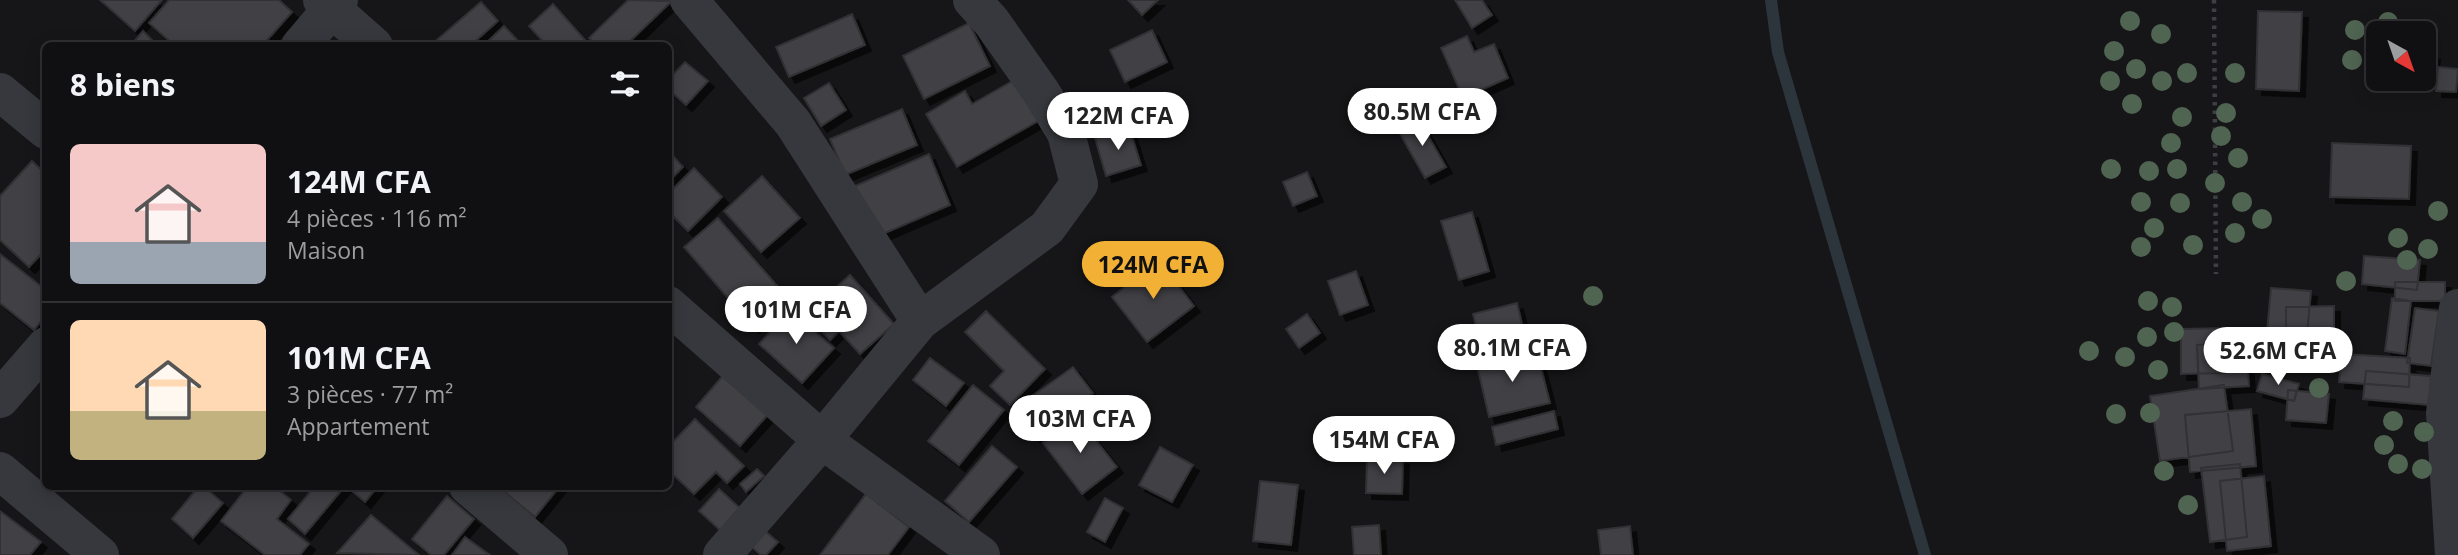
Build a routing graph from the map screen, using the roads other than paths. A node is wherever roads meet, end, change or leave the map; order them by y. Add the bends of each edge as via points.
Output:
1 (690, 0) edge
2 (972, 0) edge
3 (331, 3) edge
4 (303, 42) edge
5 (370, 42) edge
6 (0, 92) edge
7 (42, 127) edge
8 (672, 308) edge
9 (2458, 308) edge
10 (920, 321) junction
11 (42, 351) edge
12 (0, 399) edge
13 (2452, 399) edge
14 (822, 440) junction
15 (0, 471) edge
16 (473, 490) edge
17 (100, 555) edge
18 (549, 555) edge
19 (722, 555) edge
20 (981, 555) edge
21 (2454, 555) edge

1 - 10 street via 793,123
2 - 10 street via 999,31 1066,133 1079,184 1047,228
3 - 4 street
3 - 5 street
6 - 7 street
8 - 14 street
9 - 13 street
10 - 14 street
11 - 12 street
13 - 21 street
14 - 19 street
14 - 20 street
15 - 17 street
16 - 18 street

